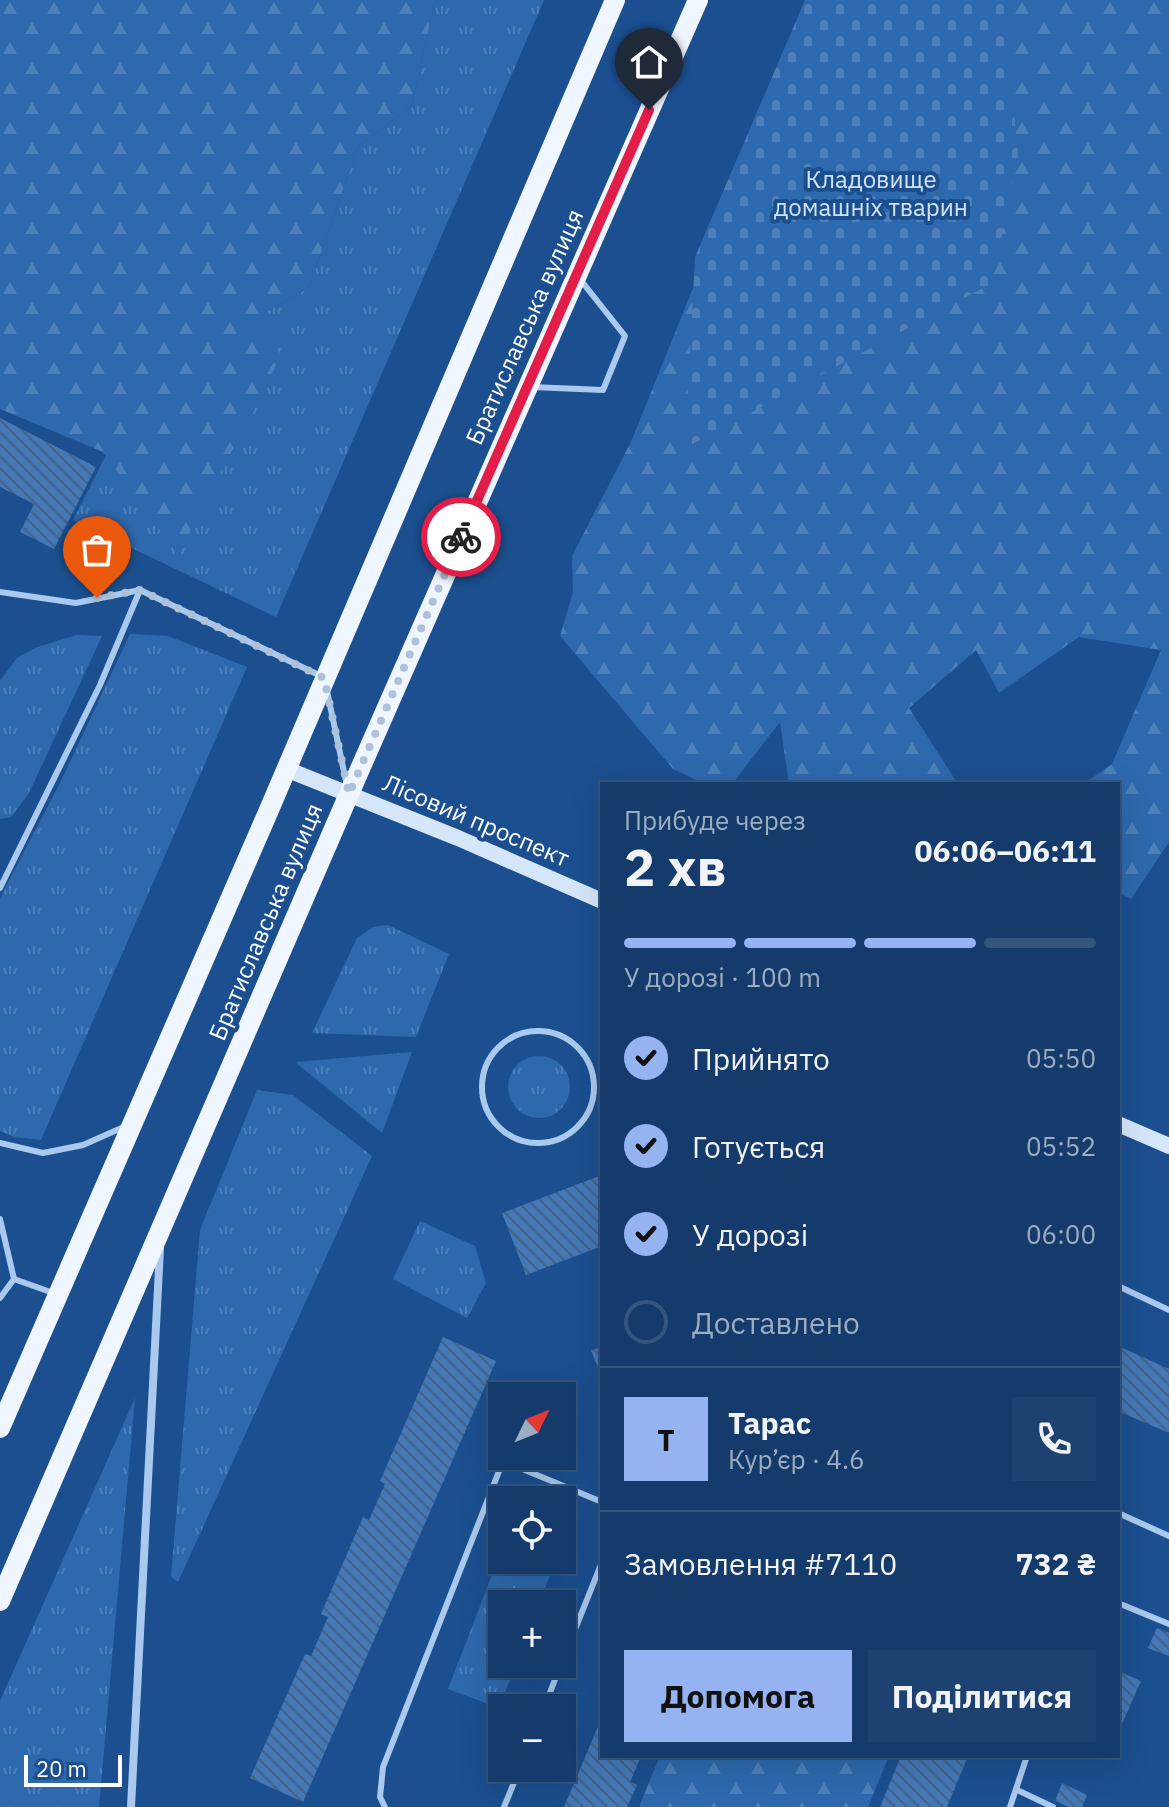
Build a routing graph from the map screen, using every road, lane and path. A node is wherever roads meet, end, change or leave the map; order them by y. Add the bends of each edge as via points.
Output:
1 (615, 0) edge
2 (698, 0) edge
3 (577, 274) junction
4 (527, 387) junction
5 (140, 590) junction
6 (0, 592) edge
7 (324, 678) junction
8 (286, 769) junction
9 (349, 794) junction
10 (0, 888) edge
11 (600, 900) edge
12 (598, 1090) edge
13 (133, 1123) junction
14 (1120, 1125) edge
15 (0, 1143) edge
16 (1169, 1146) edge
17 (0, 1219) edge
18 (161, 1233) junction
19 (14, 1279) junction
20 (1120, 1287) edge
21 (59, 1295) junction
22 (0, 1298) edge
23 (1169, 1310) edge
24 (0, 1428) edge
25 (600, 1501) edge
26 (1120, 1514) edge
27 (1169, 1536) edge
28 (600, 1567) edge
29 (0, 1601) edge
30 (1120, 1604) edge
31 (1169, 1624) edge
32 (576, 1628) edge
33 (1026, 1758) edge
34 (514, 1782) edge
35 (1017, 1790) junction
36 (131, 1807) edge
37 (385, 1807) edge
38 (504, 1807) edge
39 (1010, 1807) edge
40 (1053, 1807) edge

1 - 7 main road, Братиславська вулиця
2 - 3 main road, Братиславська вулиця
3 - 4 main road, Братиславська вулиця
3 - 4 lane via 625,336 603,390
4 - 9 main road, Братиславська вулиця
5 - 6 lane via 76,603
5 - 7 lane
5 - 10 lane via 100,685
7 - 8 main road, Братиславська вулиця
7 - 9 lane
8 - 9 street, Лісовий проспект
8 - 13 main road, Братиславська вулиця
9 - 11 street, Лісовий проспект
9 - 18 main road, Братиславська вулиця
12 - 12 lane via 581,1124 566,1136 539,1143 512,1137 497,1126 482,1092 491,1056 520,1034 538,1031 572,1042
13 - 15 lane via 83,1145 43,1153
13 - 21 main road, Братиславська вулиця
14 - 16 street
17 - 19 lane
18 - 29 main road, Братиславська вулиця
18 - 36 street
19 - 21 lane
19 - 22 lane
20 - 23 lane
21 - 24 main road, Братиславська вулиця
25 - 37 lane via 503,1461 383,1767 380,1797
26 - 27 lane
28 - 32 lane
30 - 31 lane
33 - 35 lane
34 - 38 lane
35 - 39 lane
35 - 40 lane

